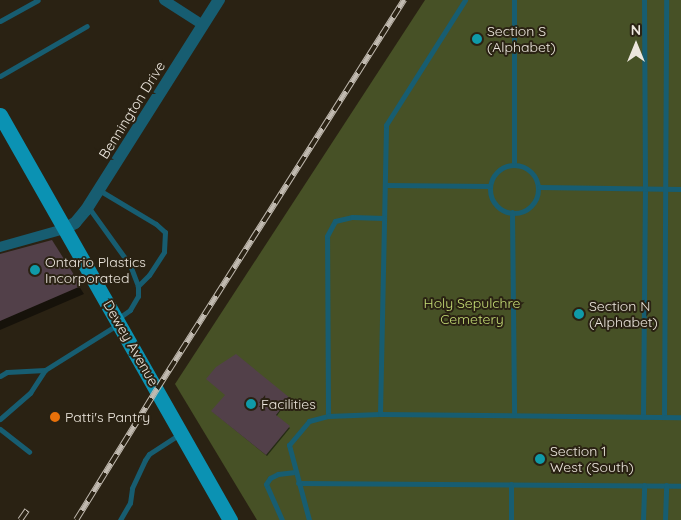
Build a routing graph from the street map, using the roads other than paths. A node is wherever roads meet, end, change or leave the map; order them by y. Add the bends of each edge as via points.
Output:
1 (38, 0) edge
2 (164, 0) edge
3 (219, 0) edge
4 (465, 0) edge
5 (514, 0) edge
6 (644, 0) edge
7 (666, 0) edge
8 (0, 21) edge
9 (203, 25) junction
10 (87, 26) dead end
11 (0, 76) edge
12 (0, 115) edge
13 (514, 165) junction
14 (385, 185) junction
15 (490, 186) junction
16 (538, 187) junction
17 (645, 189) junction
18 (666, 189) junction
19 (681, 189) edge
20 (99, 190) junction
21 (89, 207) junction
22 (512, 212) junction
23 (384, 218) junction
24 (64, 229) junction
25 (0, 247) edge
26 (138, 286) junction
27 (118, 321) junction
28 (45, 370) junction
29 (0, 376) edge
30 (380, 414) junction
31 (514, 415) junction
32 (328, 416) junction
33 (644, 417) junction
34 (664, 417) junction
35 (681, 417) edge
36 (0, 419) edge
37 (0, 429) edge
38 (182, 433) junction
39 (29, 452) dead end
40 (295, 472) junction
41 (298, 483) junction
42 (511, 484) junction
43 (644, 485) junction
44 (666, 486) junction
45 (681, 486) edge
46 (120, 520) edge
47 (230, 520) edge
48 (282, 520) edge
49 (309, 520) edge
50 (511, 520) edge
51 (644, 520) edge
52 (665, 520) edge

1 - 8 lane
2 - 9 street
3 - 9 street, Bennington Drive
4 - 14 lane via 386,125
5 - 13 lane
6 - 17 lane
7 - 18 lane
9 - 20 street, Bennington Drive
10 - 11 lane
12 - 24 main road, Dewey Avenue
13 - 15 lane via 495,174
13 - 16 lane via 528,169 537,180
14 - 15 lane
14 - 23 lane
15 - 22 lane via 494,202 506,212
16 - 17 lane
16 - 22 lane via 538,195 529,208
17 - 18 lane
17 - 33 lane
18 - 19 lane
18 - 34 lane
20 - 21 street, Bennington Drive
20 - 26 lane via 165,232 164,252
21 - 24 street, Bennington Drive
21 - 26 lane via 130,265
22 - 31 lane
23 - 30 lane
23 - 32 lane via 352,217 335,221 328,236
24 - 25 street
24 - 27 main road, Dewey Avenue
26 - 27 lane via 138,296 130,310
27 - 28 lane
27 - 38 main road, Dewey Avenue
28 - 29 lane via 7,372
28 - 36 lane via 30,393
30 - 31 lane
30 - 32 lane
31 - 33 lane
32 - 40 lane via 309,421 289,445
33 - 34 lane
34 - 35 lane
37 - 39 lane
38 - 46 lane via 149,454
38 - 47 main road, Dewey Avenue
40 - 41 lane
40 - 48 lane via 278,474 266,484
41 - 42 lane
41 - 49 lane
42 - 43 lane
42 - 50 lane
43 - 44 lane
43 - 51 lane
44 - 45 lane
44 - 52 lane

